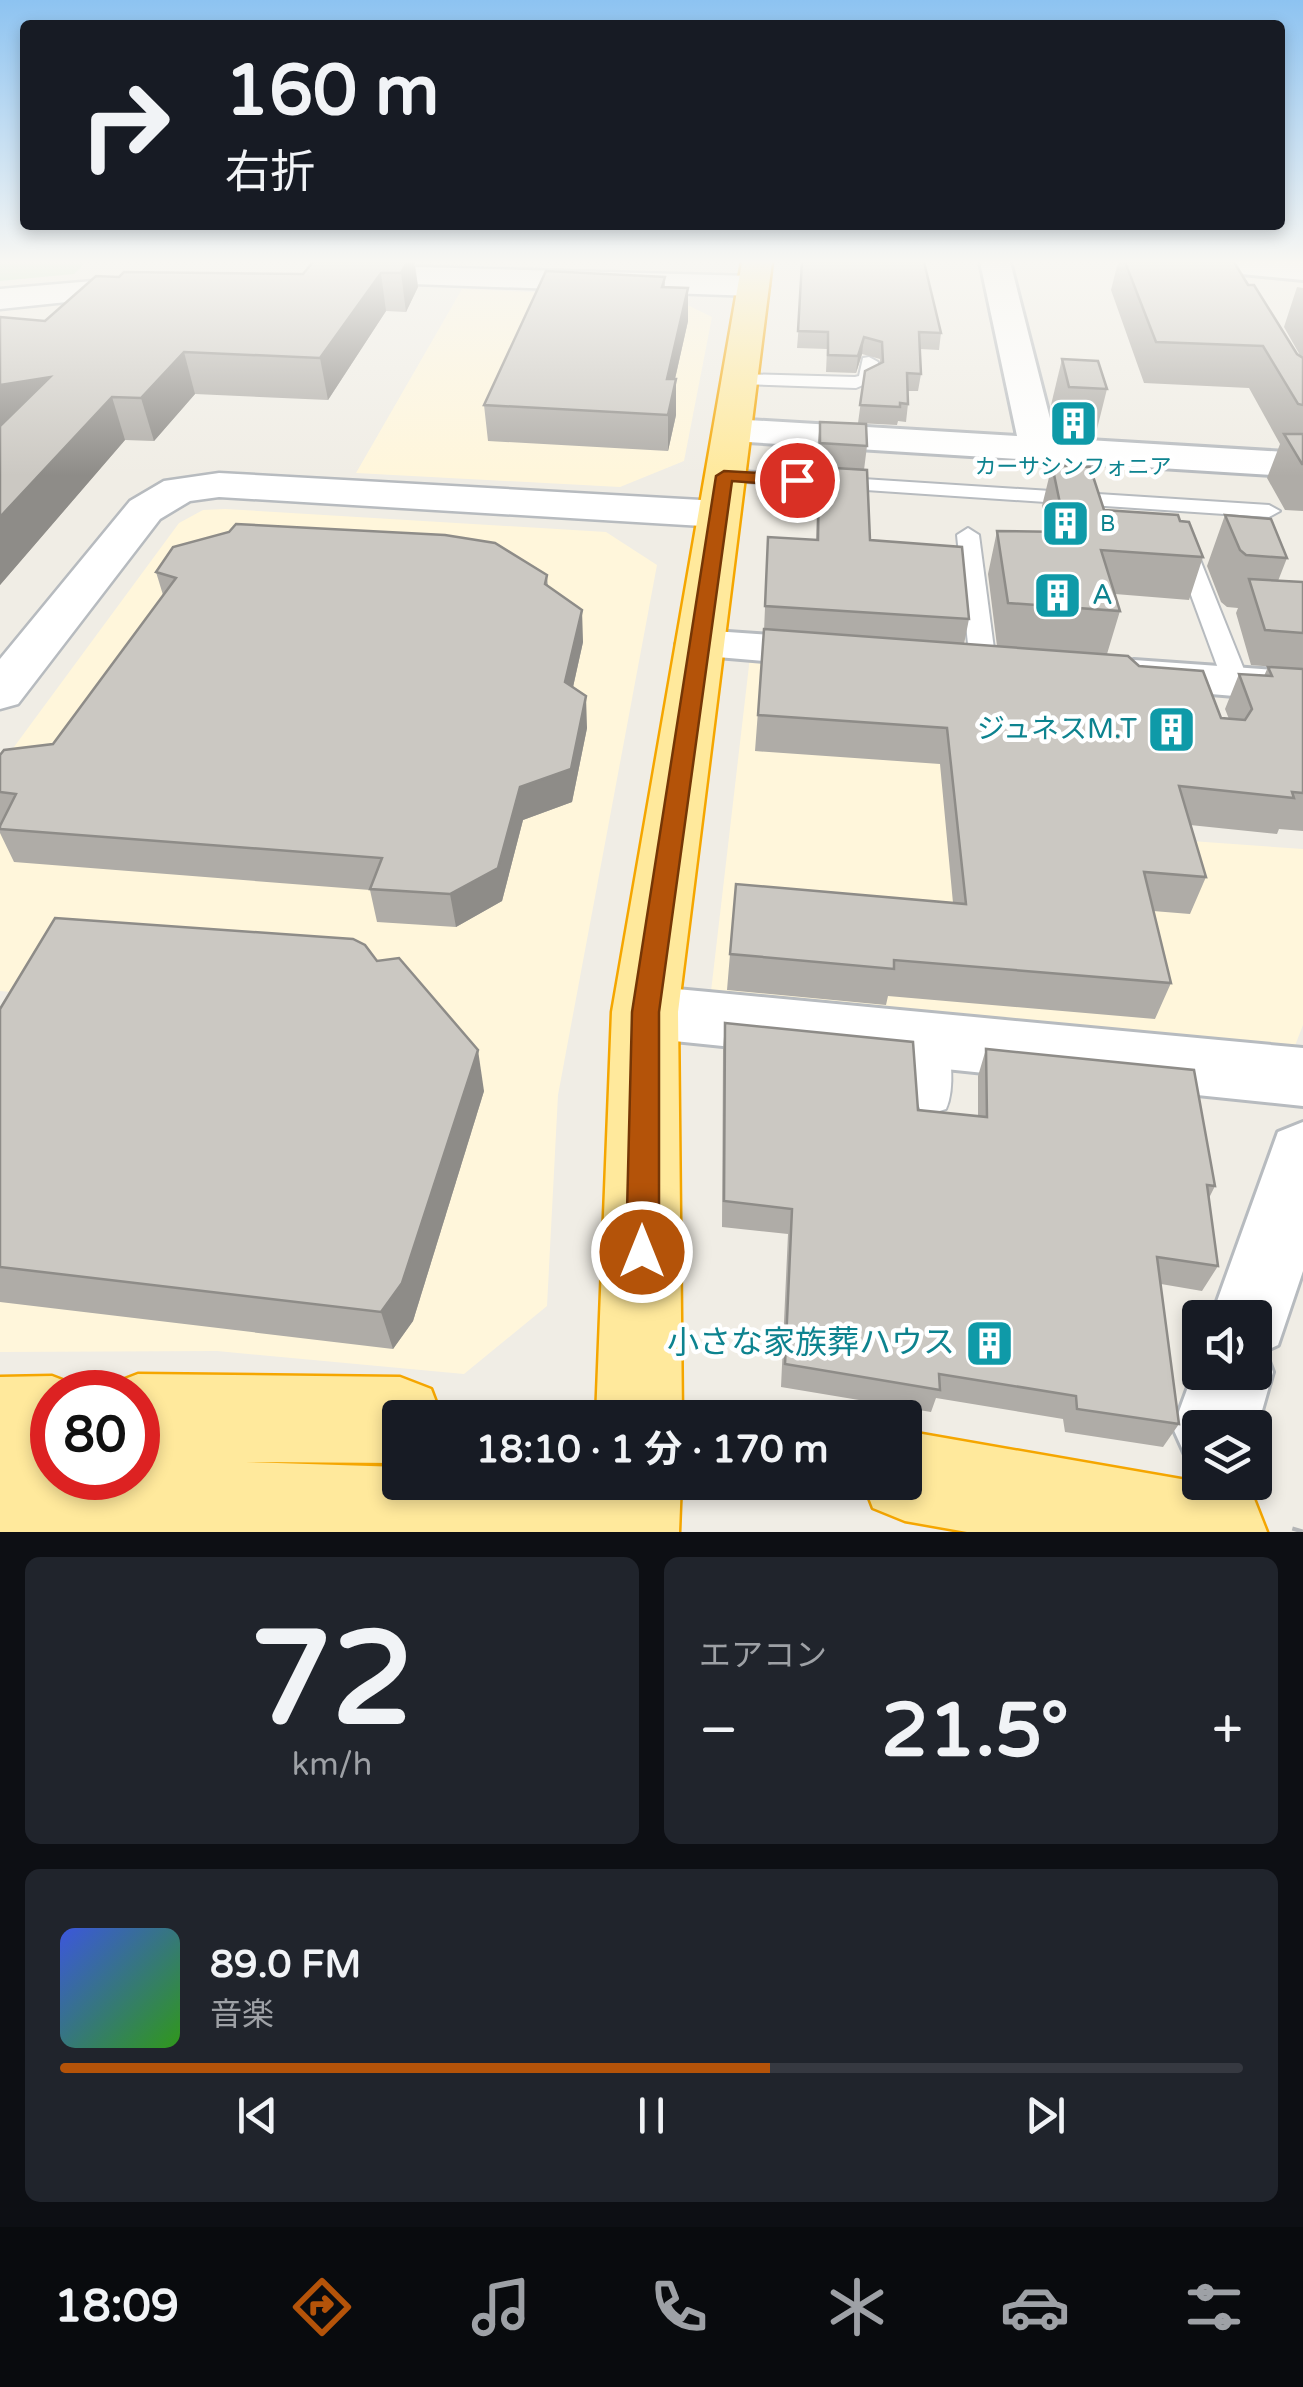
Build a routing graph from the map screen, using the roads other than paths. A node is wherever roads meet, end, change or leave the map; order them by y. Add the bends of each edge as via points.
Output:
1 (746, 333) edge
2 (1012, 333) edge
3 (869, 362) edge
4 (1039, 449) junction
5 (728, 450) junction
6 (1303, 464) edge
7 (1269, 511) dead end
8 (968, 534) dead end
9 (1188, 557) edge
10 (699, 644) junction
11 (870, 656) edge
12 (983, 664) edge
13 (1080, 671) edge
14 (1303, 687) edge
15 (1214, 692) junction
16 (0, 693) edge
17 (646, 1012) junction
18 (1303, 1076) edge
19 (1303, 1154) edge
20 (1256, 1300) edge
21 (639, 1400) edge
22 (160, 1417) edge
23 (30, 1419) edge
24 (0, 1420) edge
25 (382, 1420) edge
26 (922, 1478) edge
27 (634, 1500) edge
28 (0, 1507) edge
29 (1208, 1514) edge
30 (631, 1532) edge

1 - 5 highway
2 - 4 street
3 - 5 lane via 868,379
4 - 5 street
4 - 6 street
5 - 7 lane
5 - 10 highway
5 - 16 street via 179,490 146,510
8 - 12 lane
9 - 15 lane
10 - 11 street
10 - 17 highway
13 - 15 street
14 - 15 street
17 - 18 street via 931,1069
17 - 21 highway
19 - 20 street
22 - 25 highway
23 - 24 highway
26 - 29 highway
27 - 30 highway
28 - 30 highway via 308,1506

